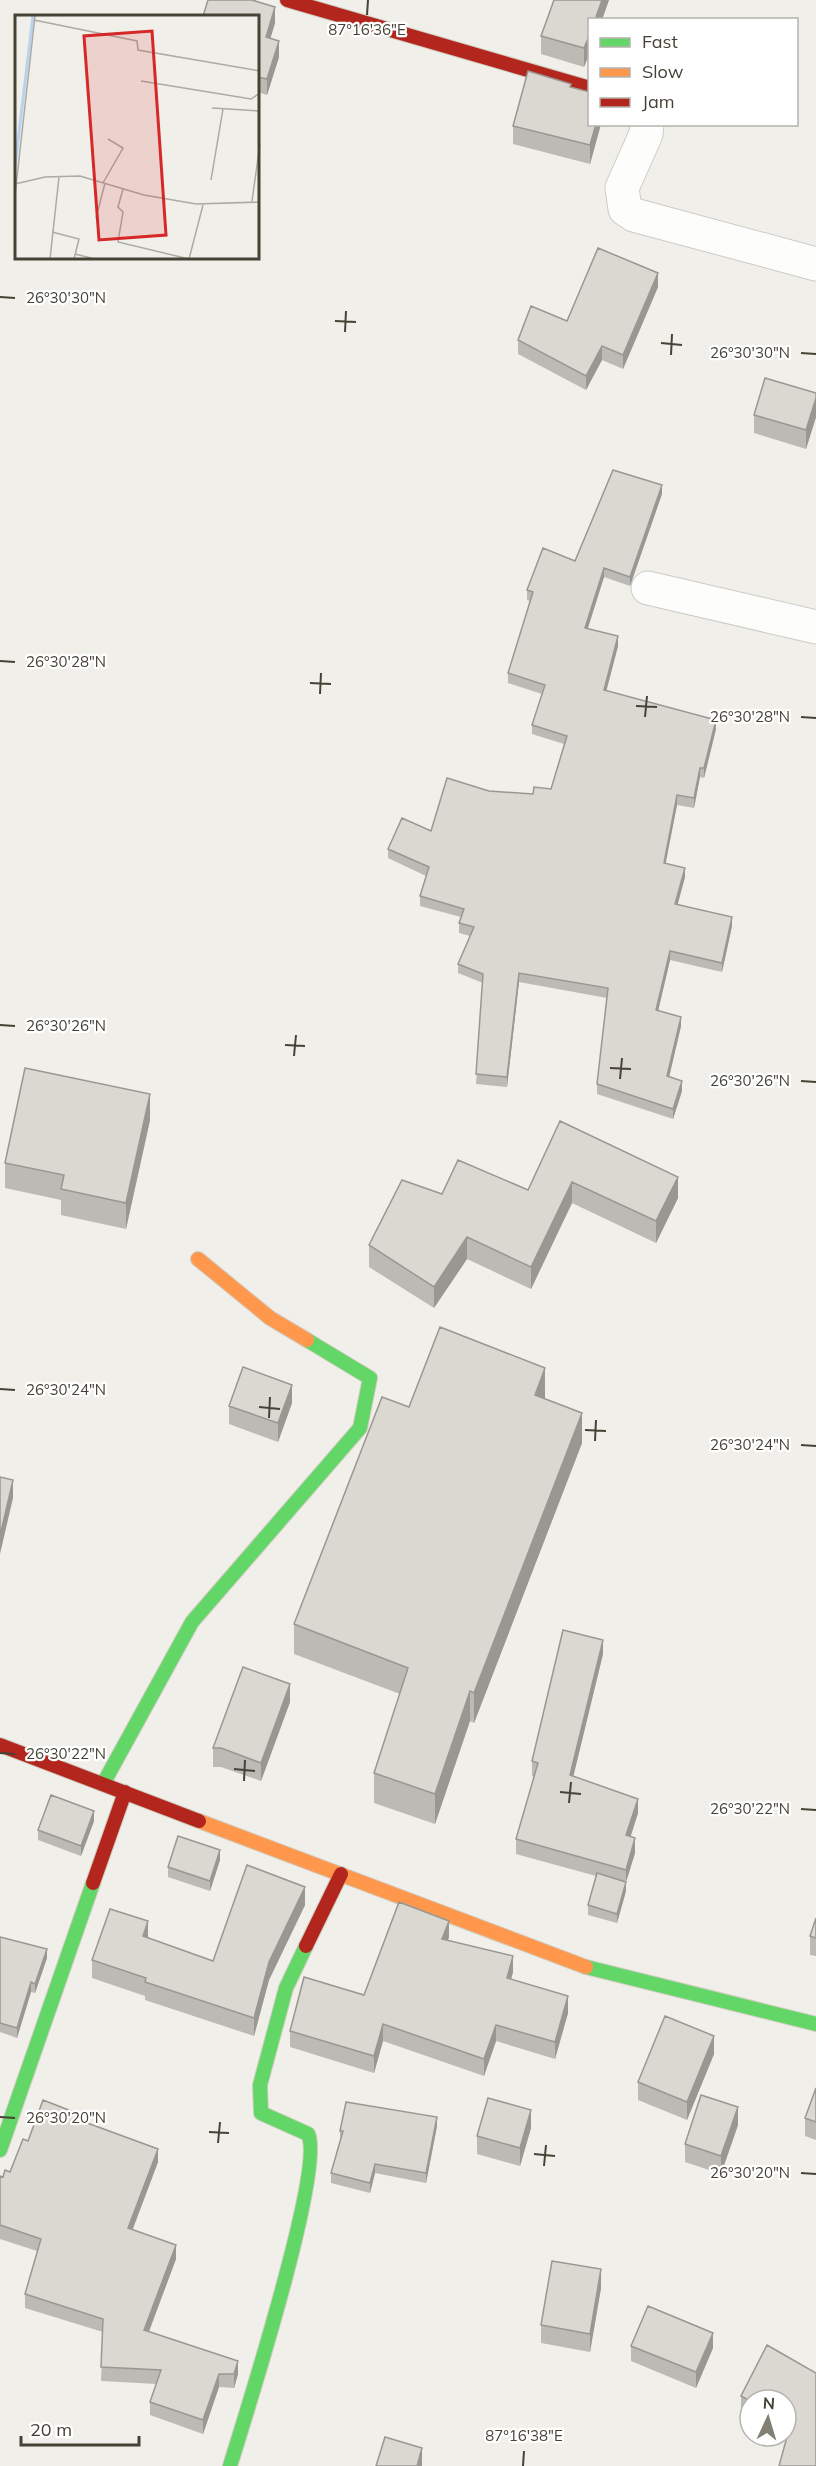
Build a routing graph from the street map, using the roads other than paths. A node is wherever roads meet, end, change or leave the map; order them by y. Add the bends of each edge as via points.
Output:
1 (287, 0) edge
2 (588, 87) edge
3 (647, 126) edge
4 (816, 264) edge
5 (648, 588) dead end
6 (816, 627) edge
7 (198, 1259) dead end
8 (0, 1745) edge
9 (103, 1784) junction
10 (124, 1792) junction
11 (341, 1874) junction
12 (816, 2024) edge
13 (0, 2150) edge
14 (230, 2466) edge

1 - 2 street
3 - 4 street via 622,188 626,209 634,215
5 - 6 street
7 - 9 street via 270,1318 370,1378 360,1428 192,1622
8 - 9 street
9 - 10 street
10 - 11 street
10 - 13 street
11 - 12 street via 580,1965
11 - 14 street via 286,1988 260,2085 261,2113 308,2134 310,2170 275,2315

